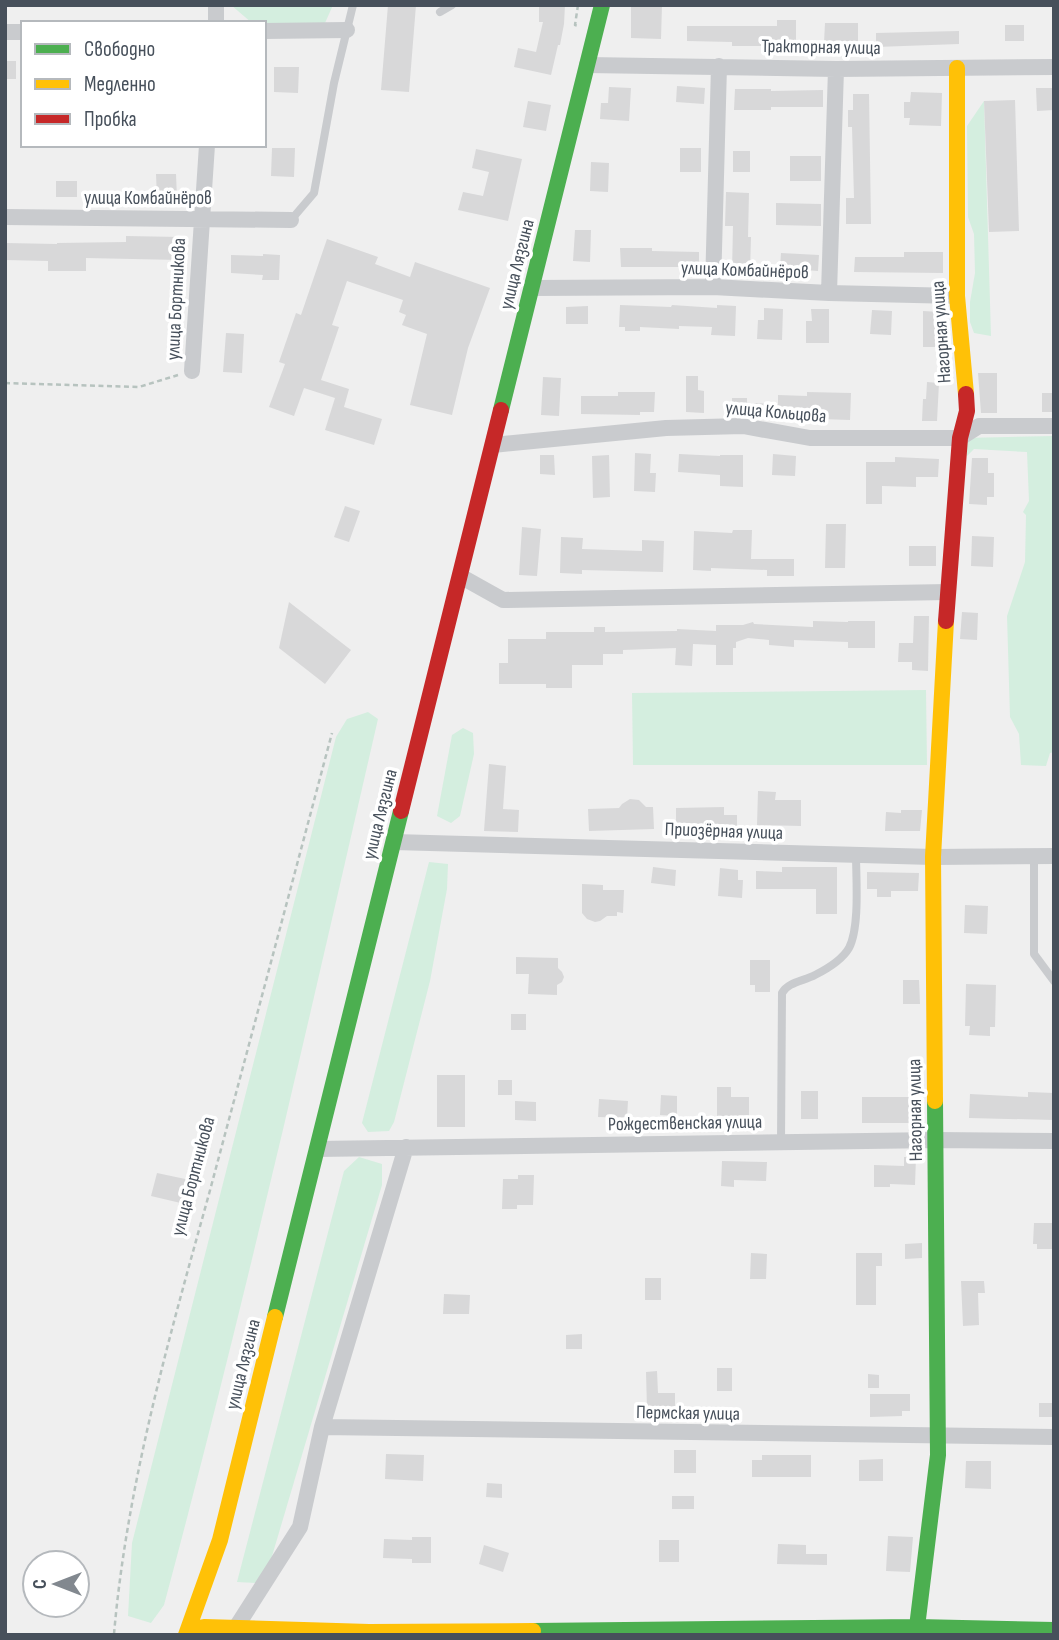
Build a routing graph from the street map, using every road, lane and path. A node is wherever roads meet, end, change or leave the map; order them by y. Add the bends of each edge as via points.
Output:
1 (353, 5) edge
2 (452, 5) edge
3 (602, 5) edge
4 (440, 12) dead end
5 (347, 30) junction
6 (266, 31) edge
7 (587, 65) junction
8 (719, 66) junction
9 (1054, 67) edge
10 (836, 68) junction
11 (957, 68) junction
12 (207, 147) edge
13 (5, 217) edge
14 (201, 218) junction
15 (291, 220) joint
16 (713, 287) junction
17 (532, 288) junction
18 (829, 293) junction
19 (957, 296) junction
20 (192, 371) joint
21 (5, 383) edge
22 (1054, 426) edge
23 (960, 438) junction
24 (493, 445) junction
25 (460, 576) junction
26 (948, 592) junction
27 (332, 733) dead end
28 (394, 842) junction
29 (856, 855) junction
30 (1054, 856) edge
31 (933, 857) junction
32 (1034, 857) junction
33 (1054, 981) edge
34 (936, 1140) junction
35 (1054, 1140) edge
36 (781, 1142) junction
37 (406, 1147) junction
38 (317, 1149) junction
39 (322, 1427) junction
40 (938, 1436) junction
41 (1054, 1437) edge
42 (235, 1629) junction
43 (1054, 1630) edge
44 (917, 1631) edge
45 (187, 1633) edge
46 (114, 1634) edge
47 (369, 1634) edge

1 - 5 lane
2 - 4 lane
3 - 7 street, улица Лязгина
5 - 6 street
5 - 15 lane via 314,193
7 - 8 street, Тракторная улица
7 - 17 street, улица Лязгина
8 - 10 street, Тракторная улица
8 - 16 street
9 - 11 street, Тракторная улица
10 - 11 street, Тракторная улица
10 - 18 street
11 - 19 street, Нагорная улица
12 - 14 street, улица Бортникова
13 - 14 street, улица Комбайнёров
14 - 15 street, улица Комбайнёров
14 - 20 street, улица Бортникова
16 - 17 street, улица Комбайнёров
16 - 18 street, улица Комбайнёров
17 - 24 street, улица Лязгина
18 - 19 street, улица Комбайнёров
19 - 23 street, Нагорная улица via 967,411
20 - 21 path via 139,387
22 - 23 street, улица Кольцова via 979,426
23 - 24 street, улица Кольцова via 810,438 730,426
23 - 26 street, Нагорная улица
24 - 25 street, улица Лязгина
25 - 26 street via 503,600
25 - 28 street, улица Лязгина
26 - 31 street, Нагорная улица
27 - 46 path, улица Бортникова via 166,1351 132,1504
28 - 29 street, Приозёрная улица
28 - 38 street, улица Лязгина
29 - 31 street, Приозёрная улица
29 - 36 lane via 854,934 849,948 839,959 785,987 782,993
30 - 32 street, Приозёрная улица
31 - 32 street, Приозёрная улица
31 - 34 street, Нагорная улица
32 - 33 lane via 1034,954
34 - 35 street, Рождественская улица
34 - 36 street, Рождественская улица
34 - 40 street, Нагорная улица
36 - 37 street, Рождественская улица
37 - 38 street, Рождественская улица
37 - 39 street
38 - 45 street, улица Лязгина via 220,1540
39 - 40 street, Пермская улица
39 - 42 street via 300,1527
40 - 41 street, Пермская улица
40 - 44 street, Нагорная улица
42 - 45 street via 204,1627
42 - 47 street
43 - 44 street
44 - 47 street

